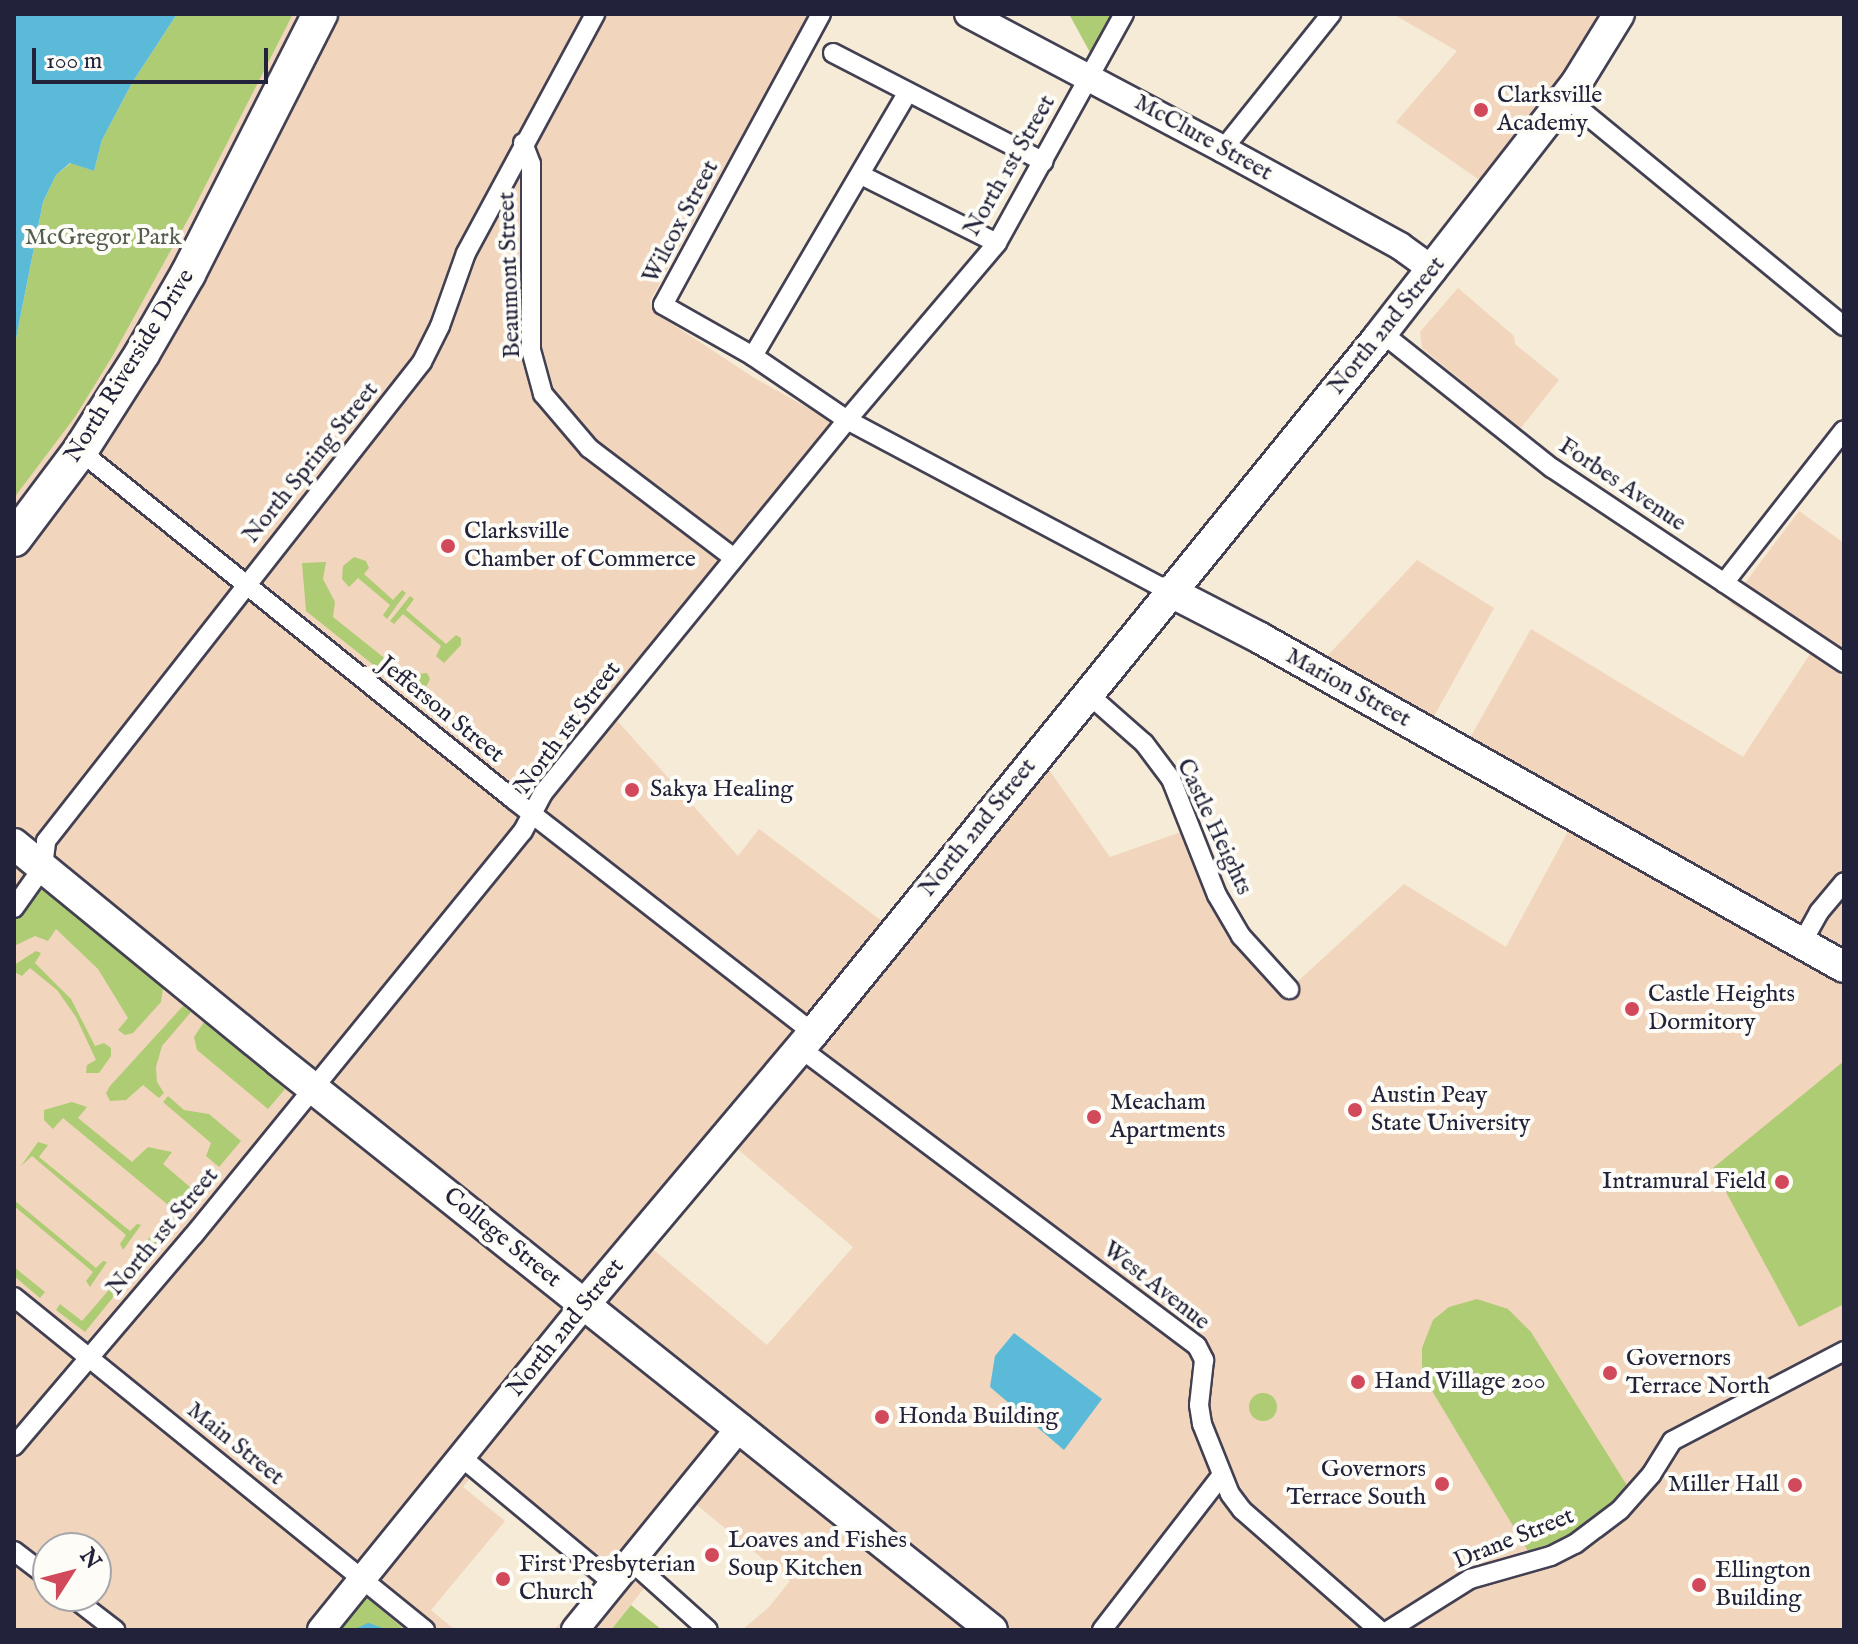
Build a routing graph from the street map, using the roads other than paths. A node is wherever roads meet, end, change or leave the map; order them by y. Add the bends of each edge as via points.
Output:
1 (320, 14) edge
2 (595, 14) edge
3 (821, 14) edge
4 (968, 14) edge
5 (1124, 14) edge
6 (1331, 14) edge
7 (1614, 16) edge
8 (833, 53) dead end
9 (1088, 75) junction
10 (908, 92) junction
11 (1565, 97) junction
12 (523, 143) junction
13 (1223, 149) junction
14 (1044, 162) junction
15 (861, 175) junction
16 (997, 243) junction
17 (1433, 270) junction
18 (1844, 326) edge
19 (1382, 333) junction
20 (753, 356) junction
21 (847, 420) junction
22 (1844, 430) edge
23 (80, 451) junction
24 (14, 539) edge
25 (734, 558) junction
26 (246, 583) junction
27 (1724, 583) junction
28 (1169, 591) junction
29 (1844, 663) edge
30 (1087, 693) junction
31 (532, 814) junction
32 (14, 844) edge
33 (43, 867) junction
34 (1844, 882) edge
35 (14, 908) edge
36 (1803, 941) junction
37 (1844, 967) edge
38 (1289, 989) dead end
39 (806, 1040) junction
40 (314, 1087) junction
41 (14, 1297) edge
42 (584, 1305) junction
43 (1844, 1351) edge
44 (88, 1357) junction
45 (740, 1427) junction
46 (14, 1446) edge
47 (460, 1456) junction
48 (1222, 1475) junction
49 (14, 1551) edge
50 (631, 1561) junction
51 (32, 1565) edge
52 (363, 1578) junction
53 (613, 1583) junction
54 (92, 1612) edge
55 (115, 1630) edge
56 (321, 1630) edge
57 (425, 1630) edge
58 (575, 1630) edge
59 (708, 1630) edge
60 (992, 1630) edge
61 (1102, 1630) edge
62 (1379, 1630) edge
63 (1389, 1630) edge

1 - 23 highway, North Riverside Drive via 188,274
2 - 12 street, North Spring Street
3 - 20 street, Wilcox Street via 663,305
4 - 9 main road, McClure Street
5 - 9 street, North 1st Street
6 - 13 street
7 - 11 main road, North 2nd Street
8 - 10 street
9 - 13 main road, McClure Street
9 - 14 street, North 1st Street
10 - 14 street
10 - 15 street
11 - 17 main road, North 2nd Street
11 - 18 street
12 - 25 street, Beaumont Street via 531,164 531,350 543,394 589,448
12 - 26 street, North Spring Street via 466,253 422,362
13 - 17 main road, McClure Street via 1400,246
14 - 16 street, North 1st Street
15 - 16 street
15 - 20 street
16 - 21 street, North 1st Street
17 - 19 main road, North 2nd Street
19 - 27 street, Forbes Avenue via 1552,468
19 - 28 main road, North 2nd Street
20 - 21 street, Wilcox Street
21 - 25 street, North 1st Street
21 - 28 street, Marion Street
22 - 27 street
23 - 24 highway, North Riverside Drive
23 - 26 street, Jefferson Street
25 - 31 street, North 1st Street via 543,793
26 - 31 street, Jefferson Street
26 - 33 street, North Spring Street via 46,841
27 - 29 street, Forbes Avenue
28 - 30 main road, North 2nd Street
28 - 36 main road, Marion Street
30 - 38 street, Castle Heights via 1144,743 1171,779 1217,895 1241,936
30 - 39 main road, North 2nd Street
31 - 39 street, Jefferson Street
31 - 40 street, North 1st Street
32 - 33 main road, College Street
33 - 35 street, North Spring Street
33 - 40 main road, College Street
34 - 36 street
36 - 37 main road, Marion Street
39 - 42 main road, North 2nd Street
39 - 48 street, West Avenue via 1197,1346 1204,1360 1202,1424
40 - 42 main road, College Street
40 - 44 street, North 1st Street
41 - 44 street, Main Street
42 - 45 main road, College Street
42 - 47 main road, North 2nd Street
43 - 63 street, Drane Street via 1672,1441 1636,1494 1575,1544 1470,1579
44 - 46 street, North 1st Street
44 - 52 street, Main Street
45 - 50 main road
45 - 60 main road, College Street
47 - 52 main road, North 2nd Street
47 - 53 street
48 - 61 street
48 - 62 street, West Avenue via 1242,1510
49 - 51 street
50 - 53 main road
50 - 59 street
52 - 56 main road, North 2nd Street
52 - 57 street, Main Street
53 - 58 main road
54 - 55 street

